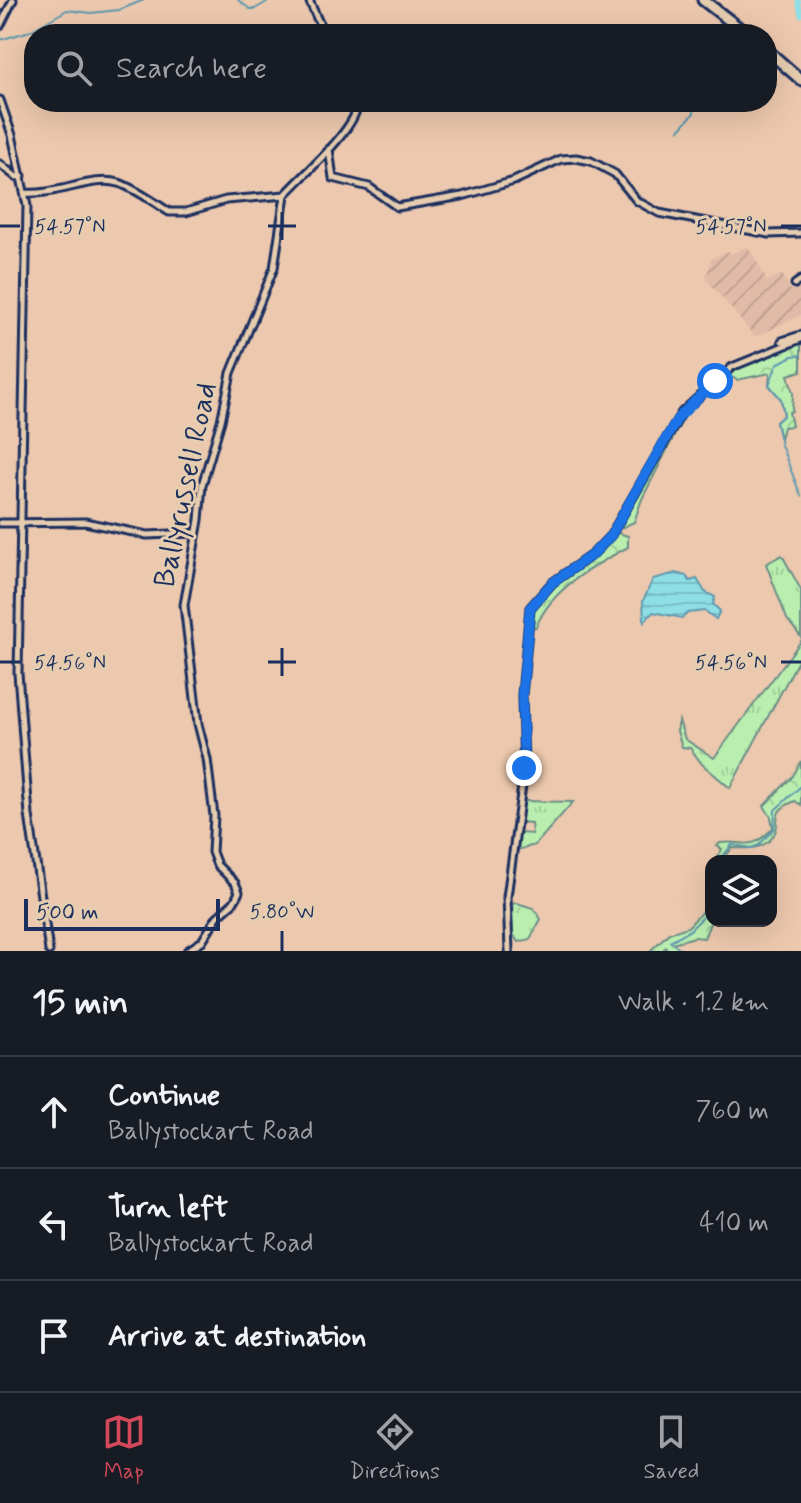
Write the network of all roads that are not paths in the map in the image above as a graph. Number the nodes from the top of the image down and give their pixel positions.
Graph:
1 (13, 0) edge
2 (309, 0) edge
3 (703, 0) edge
4 (320, 24) edge
5 (734, 24) edge
6 (0, 26) edge
7 (777, 59) edge
8 (801, 80) edge
9 (0, 100) edge
10 (354, 112) edge
11 (329, 149) junction
12 (0, 164) edge
13 (22, 176) junction
14 (25, 193) junction
15 (285, 195) junction
16 (801, 233) edge
17 (801, 337) edge
18 (782, 341) dead end
19 (0, 523) edge
20 (19, 524) junction
21 (195, 533) junction
22 (49, 951) edge
23 (187, 951) edge
24 (509, 951) edge

1 - 6 street
2 - 4 street
3 - 5 highway
7 - 8 highway
9 - 13 street
10 - 11 street
11 - 15 street
11 - 16 street
12 - 13 street
13 - 14 street
14 - 15 street
14 - 20 street
15 - 21 street, Ballyrussell Road
17 - 18 street
17 - 24 street
19 - 20 street
20 - 21 street
20 - 22 street
21 - 23 street, Ballyrussell Road

